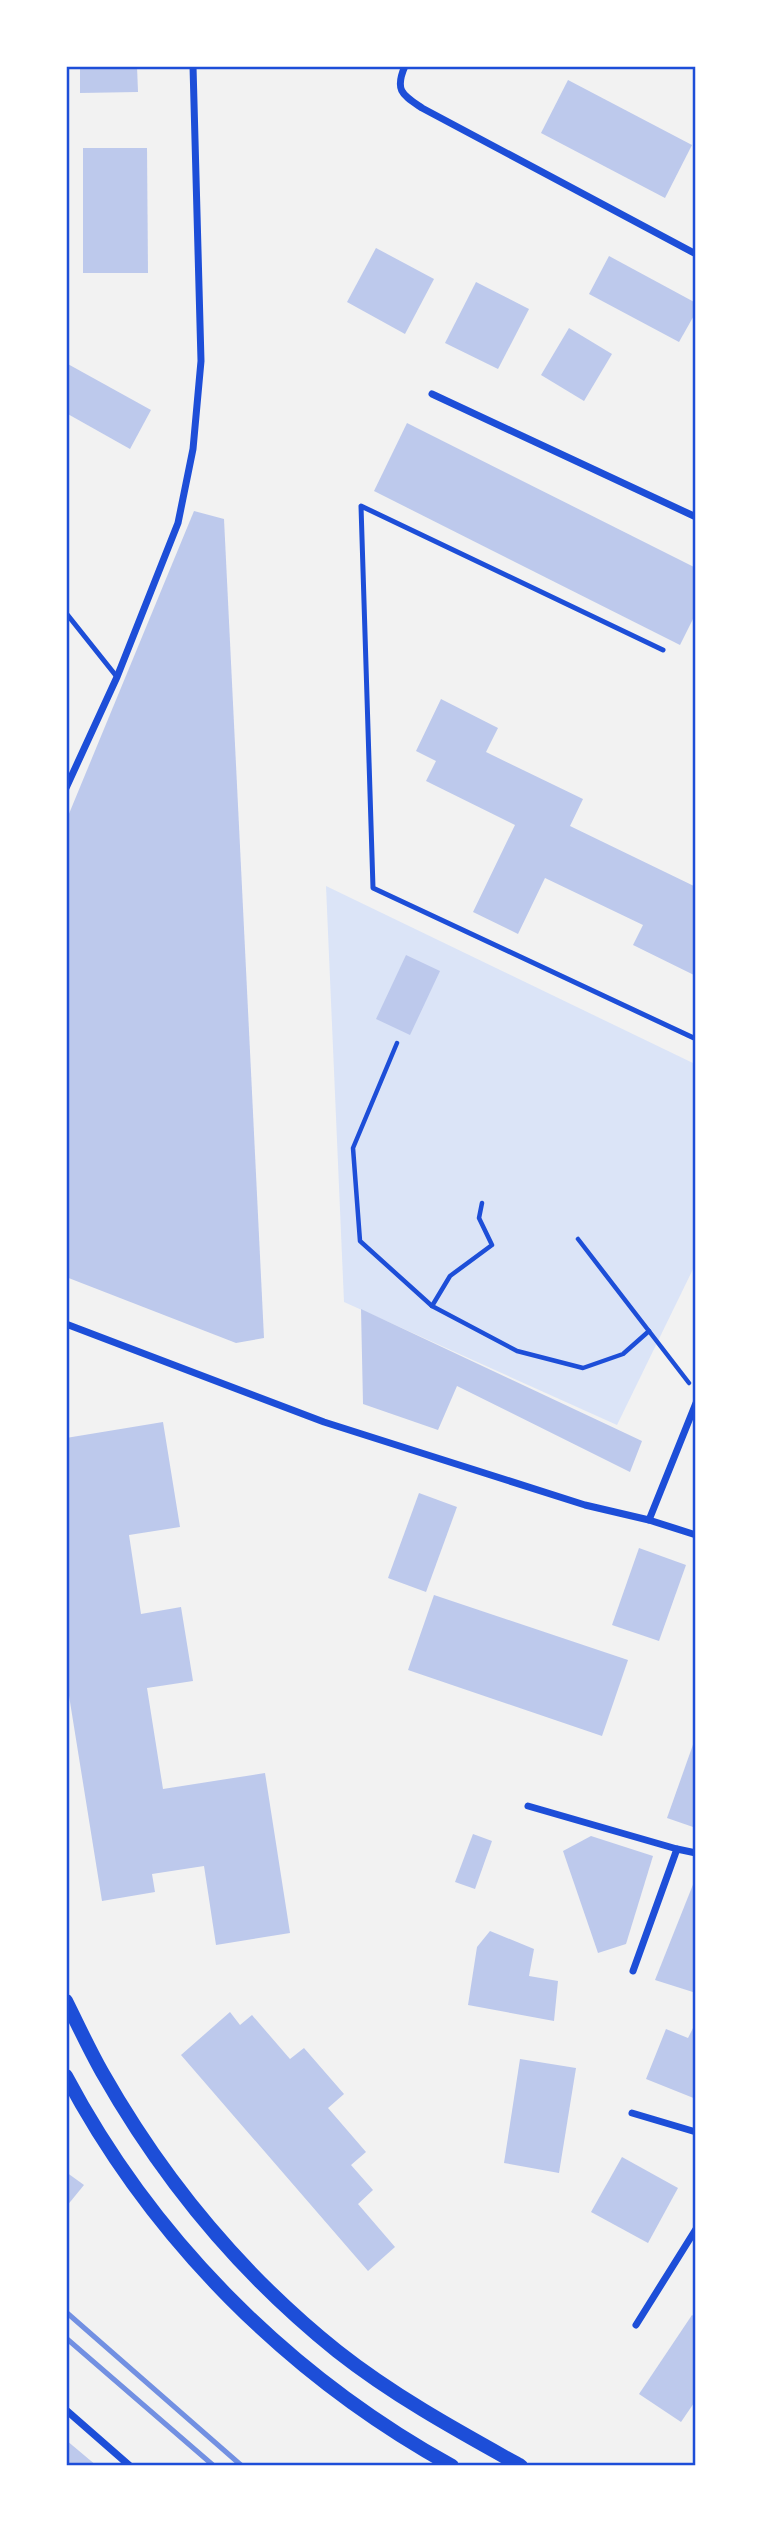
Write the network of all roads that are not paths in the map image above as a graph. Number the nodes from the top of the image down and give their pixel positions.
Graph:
1 (193, 66) edge
2 (405, 66) edge
3 (695, 254) edge
4 (432, 394) dead end
5 (695, 517) edge
6 (66, 613) edge
7 (663, 650) dead end
8 (117, 677) junction
9 (66, 788) edge
10 (695, 1039) edge
11 (66, 1324) edge
12 (695, 1403) edge
13 (649, 1520) junction
14 (695, 1535) edge
15 (528, 1806) dead end
16 (677, 1849) junction
17 (695, 1853) edge
18 (633, 1971) dead end
19 (66, 2001) edge
20 (66, 2076) edge
21 (632, 2113) dead end
22 (695, 2132) edge
23 (695, 2229) edge
24 (636, 2325) dead end
25 (66, 2410) edge
26 (130, 2466) edge
27 (452, 2466) edge
28 (521, 2466) edge

1 - 8 street
2 - 3 street
4 - 5 street
6 - 8 lane
7 - 10 lane
8 - 9 street
11 - 13 street
12 - 13 street
13 - 14 street
15 - 16 street
16 - 17 street
16 - 18 street
19 - 28 main road
20 - 27 main road
21 - 22 street
23 - 24 street
25 - 26 street

